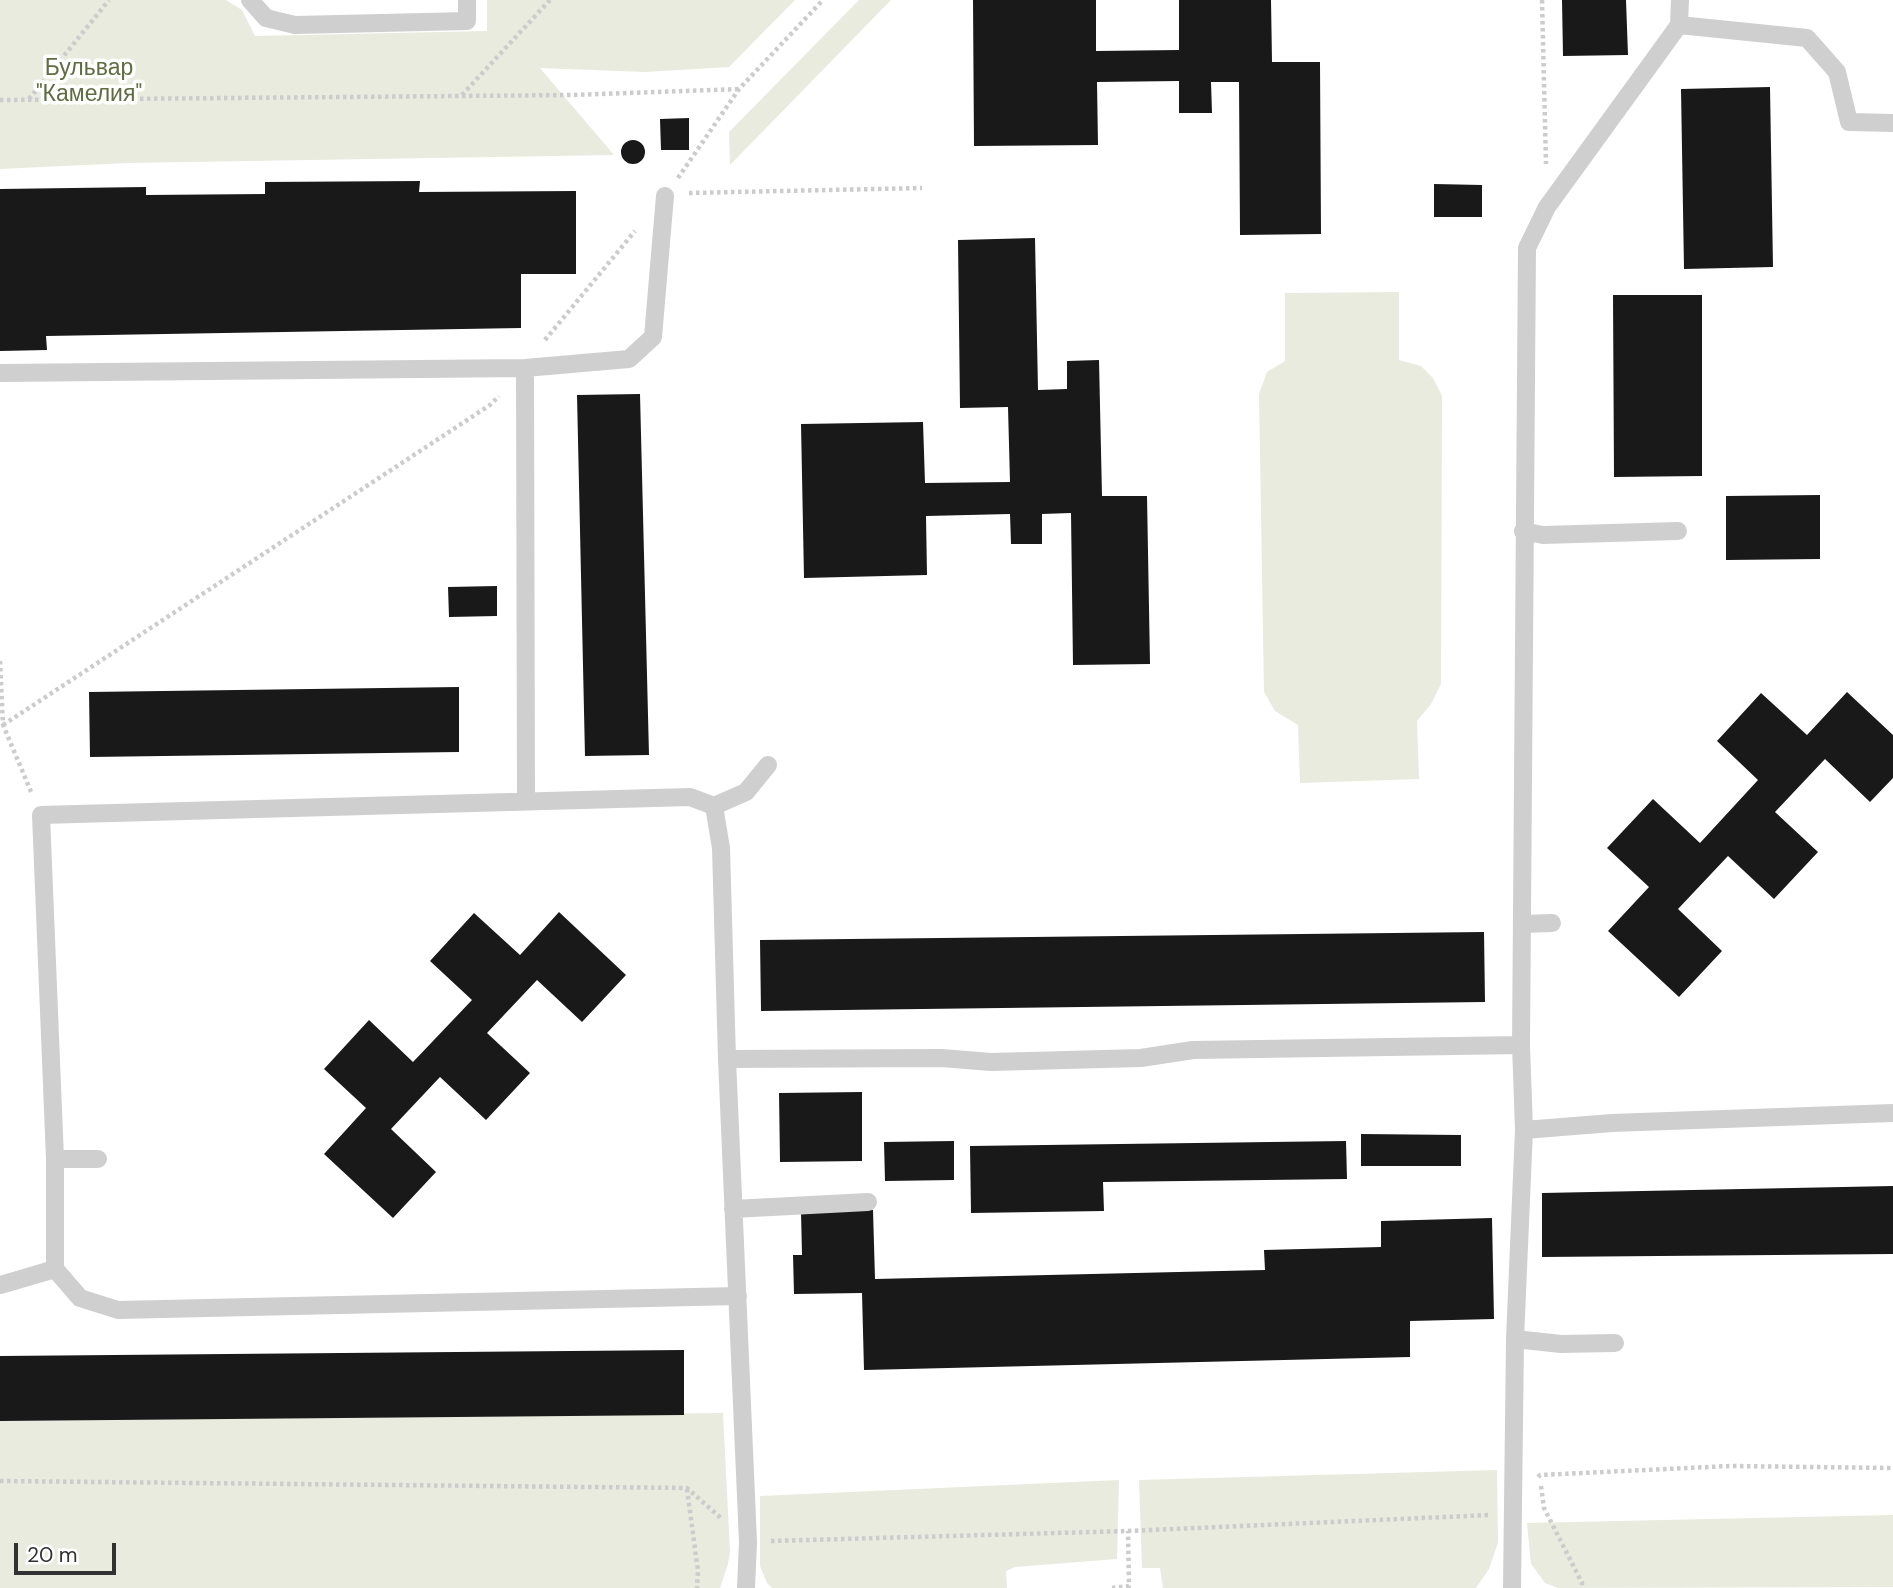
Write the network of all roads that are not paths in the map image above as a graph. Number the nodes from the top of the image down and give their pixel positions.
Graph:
1 (250, 0) edge
2 (467, 0) edge
3 (1680, 0) edge
4 (1679, 25) junction
5 (1893, 123) edge
6 (665, 196) road end
7 (525, 368) junction
8 (0, 373) edge
9 (1523, 531) junction
10 (1678, 531) dead end
11 (768, 765) dead end
12 (526, 800) junction
13 (714, 806) junction
14 (1552, 923) dead end
15 (1523, 924) junction
16 (1521, 1045) junction
17 (727, 1059) junction
18 (1893, 1113) edge
19 (1524, 1130) junction
20 (55, 1159) junction
21 (98, 1159) dead end
22 (868, 1202) dead end
23 (733, 1209) junction
24 (55, 1269) junction
25 (0, 1285) edge
26 (738, 1296) junction
27 (1515, 1339) junction
28 (1615, 1343) dead end
29 (746, 1588) edge
30 (1512, 1588) edge

1 - 2 lane
3 - 4 lane
4 - 5 lane
4 - 9 lane
6 - 7 lane
7 - 8 lane
7 - 12 lane
9 - 10 lane
9 - 15 lane
11 - 13 lane
12 - 13 lane
12 - 20 lane
13 - 17 lane
14 - 15 lane
15 - 16 lane
16 - 17 lane
16 - 19 lane
17 - 23 lane
18 - 19 lane
19 - 27 lane
20 - 21 lane
20 - 24 lane
22 - 23 lane
23 - 26 lane
24 - 25 lane
24 - 26 lane
26 - 29 lane
27 - 28 lane
27 - 30 lane

